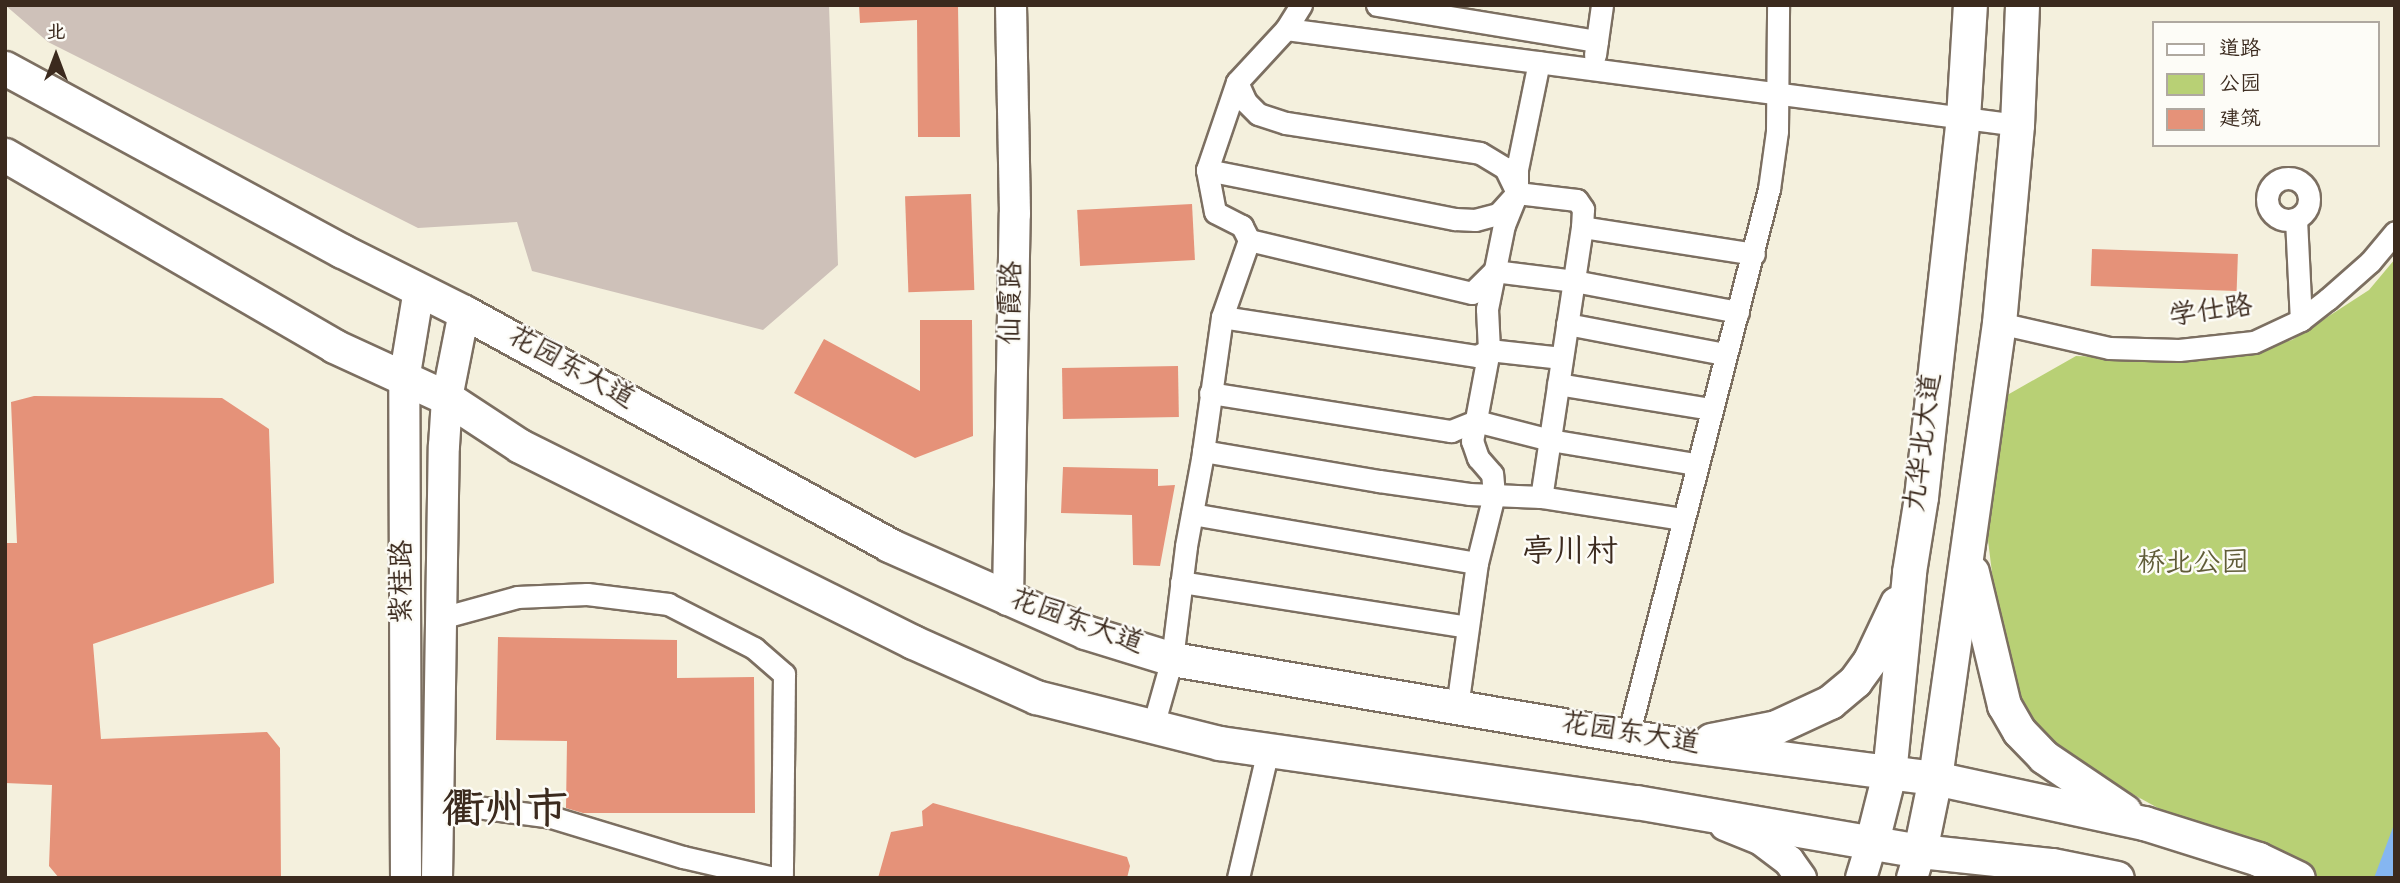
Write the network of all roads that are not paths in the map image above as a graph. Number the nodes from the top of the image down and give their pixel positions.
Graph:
1 (1011, 5) edge
2 (1301, 5) edge
3 (1377, 5) edge
4 (1602, 5) edge
5 (1778, 5) edge
6 (1970, 5) edge
7 (2022, 5) edge
8 (1286, 29) junction
9 (1597, 41) junction
10 (1539, 62) junction
11 (5, 68) edge
12 (1593, 69) junction
13 (1237, 82) junction
14 (1776, 94) junction
15 (1963, 118) junction
16 (2017, 125) junction
17 (5, 155) edge
18 (1207, 170) junction
19 (1517, 193) junction
20 (2296, 219) dead end
21 (1582, 227) junction
22 (2395, 232) edge
23 (1249, 240) junction
24 (1754, 254) junction
25 (1494, 271) junction
26 (1574, 281) junction
27 (419, 289) junction
28 (464, 312) junction
29 (1738, 312) junction
30 (1222, 317) junction
31 (2301, 320) junction
32 (1999, 323) junction
33 (1567, 324) junction
34 (1489, 350) junction
35 (1725, 354) junction
36 (1562, 358) junction
37 (404, 380) junction
38 (1558, 384) junction
39 (1210, 393) junction
40 (447, 398) junction
41 (1711, 410) junction
42 (1476, 421) junction
43 (1550, 440) junction
44 (1203, 451) junction
45 (1695, 464) junction
46 (1494, 495) junction
47 (1541, 497) junction
48 (1192, 514) junction
49 (1681, 519) junction
50 (1968, 552) junction
51 (1477, 563) junction
52 (1909, 572) junction
53 (1181, 582) junction
54 (1008, 600) junction
55 (441, 618) junction
56 (1467, 627) junction
57 (1172, 659) junction
58 (1457, 707) junction
59 (1153, 726) junction
60 (1628, 736) junction
61 (1675, 744) junction
62 (1268, 750) junction
63 (1889, 774) junction
64 (1936, 778) junction
65 (439, 802) junction
66 (1696, 813) junction
67 (2144, 824) junction
68 (1872, 841) junction
69 (1916, 864) edge
70 (2052, 865) junction
71 (406, 878) edge
72 (437, 878) edge
73 (775, 878) edge
74 (782, 878) edge
75 (1238, 878) edge
76 (1801, 878) edge
77 (1861, 878) edge
78 (2005, 878) edge
79 (2117, 878) edge
80 (2298, 878) edge

1 - 54 main road, 仙霞路
2 - 8 street
3 - 9 street
4 - 9 street
5 - 14 street
6 - 15 main road, 九华北大道
7 - 16 main road, 九华北大道
8 - 10 street
8 - 13 street
9 - 12 street
10 - 12 street
10 - 19 street
11 - 27 main road, 花园东大道
12 - 14 street
13 - 18 street
13 - 19 street
14 - 15 street
14 - 24 street
15 - 16 street
15 - 52 main road, 九华北大道
16 - 32 main road, 九华北大道
17 - 37 main road
18 - 19 street
18 - 23 street
19 - 21 street
19 - 25 street
20 - 31 street
21 - 24 street
21 - 26 street
22 - 31 street, 学仕路
23 - 25 street
23 - 30 street
24 - 29 street
25 - 26 street
25 - 34 street
26 - 29 street
26 - 33 street
27 - 28 main road, 花园东大道
27 - 37 main road, 紫桂路
28 - 40 main road, 紫桂路
28 - 54 main road, 花园东大道
29 - 35 street
30 - 34 street
30 - 39 street
31 - 32 street, 学仕路
32 - 50 main road, 九华北大道
33 - 35 street
33 - 36 street
34 - 36 street
34 - 42 street
35 - 41 street
36 - 38 street
37 - 40 main road
37 - 71 main road, 紫桂路
38 - 41 street
38 - 43 street
39 - 42 street
39 - 44 street
40 - 55 main road, 紫桂路
40 - 59 main road
41 - 45 street
42 - 43 street
42 - 46 street
43 - 45 street
43 - 47 street
44 - 46 street
44 - 48 street
45 - 49 street
46 - 47 street
46 - 51 street
47 - 49 street
48 - 51 street
48 - 53 street
49 - 60 street
50 - 64 main road, 九华北大道
50 - 67 main road
51 - 56 street
52 - 61 main road
52 - 63 main road, 九华北大道
53 - 56 street
53 - 57 street
54 - 57 main road, 花园东大道
55 - 65 main road, 紫桂路
55 - 74 street
56 - 58 street
57 - 58 main road, 花园东大道
57 - 59 street
58 - 60 main road, 花园东大道
59 - 62 main road
60 - 61 main road, 花园东大道
61 - 63 main road, 花园东大道
62 - 66 main road
62 - 75 street
63 - 64 main road, 花园东大道
63 - 68 main road, 九华北大道
64 - 67 main road, 花园东大道
64 - 69 main road, 九华北大道
65 - 72 main road, 紫桂路
65 - 73 street
66 - 68 main road
66 - 76 main road
67 - 80 main road, 花园东大道
68 - 69 main road
68 - 77 main road, 九华北大道
69 - 70 main road
70 - 78 main road
70 - 79 main road

